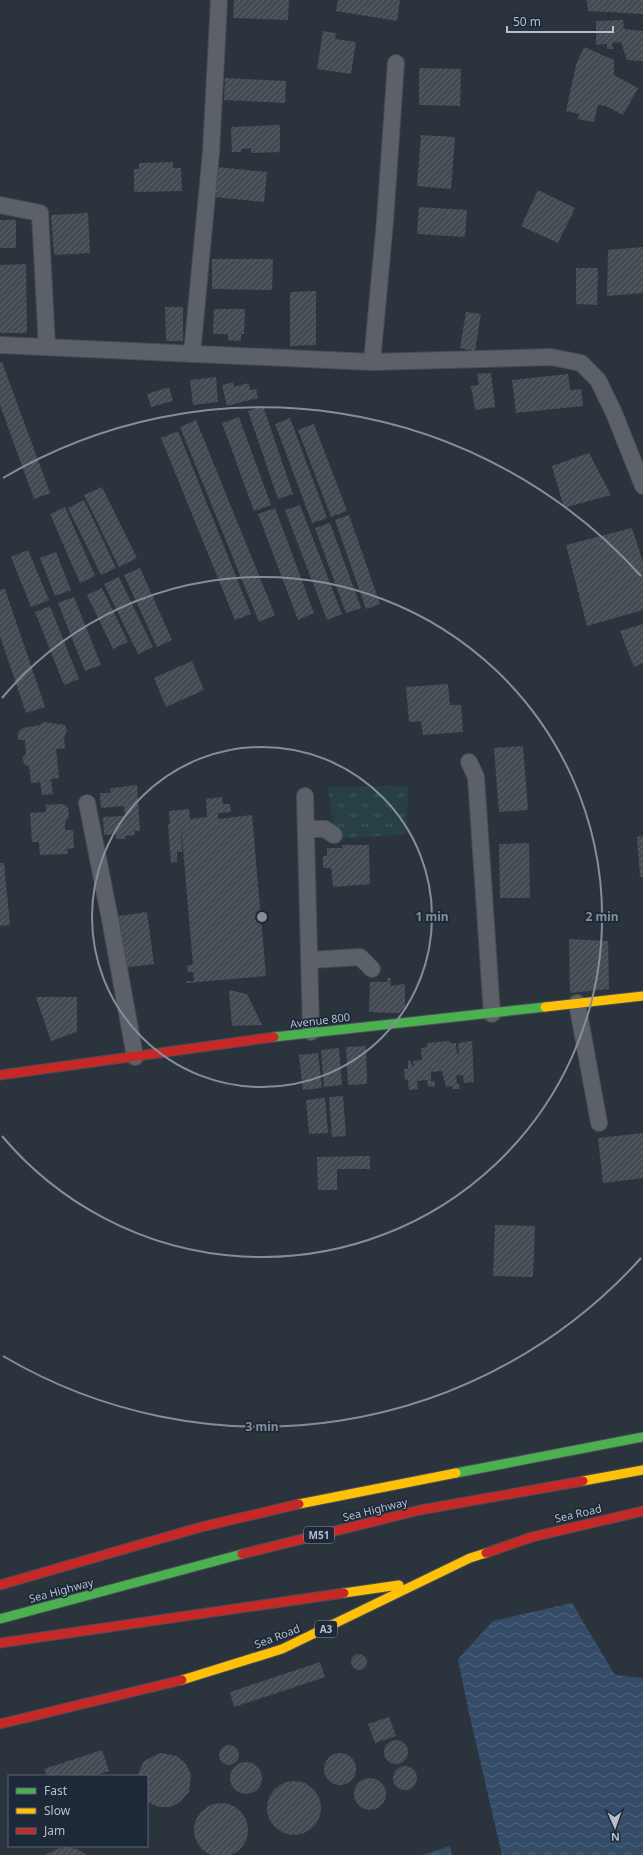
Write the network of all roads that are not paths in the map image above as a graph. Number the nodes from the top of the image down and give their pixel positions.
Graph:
1 (219, 0) edge
2 (396, 63) dead end
3 (0, 205) edge
4 (0, 345) edge
5 (47, 347) junction
6 (192, 354) junction
7 (372, 362) junction
8 (643, 486) edge
9 (469, 762) dead end
10 (305, 796) dead end
11 (87, 803) dead end
12 (306, 829) junction
13 (334, 835) dead end
14 (310, 960) junction
15 (372, 969) dead end
16 (643, 996) edge
17 (577, 1003) junction
18 (492, 1014) junction
19 (311, 1032) junction
20 (135, 1057) junction
21 (0, 1075) edge
22 (599, 1123) dead end
23 (643, 1437) edge
24 (643, 1470) edge
25 (643, 1511) edge
26 (417, 1582) junction
27 (0, 1585) edge
28 (0, 1619) edge
29 (0, 1644) edge
30 (0, 1724) edge

1 - 6 street
2 - 7 street
3 - 5 street
4 - 5 street
5 - 6 street
6 - 7 street
7 - 8 street
9 - 18 street
10 - 12 street
11 - 20 street
12 - 13 street
12 - 14 street
14 - 15 street
14 - 19 street
16 - 17 main road, Avenue 800
17 - 18 main road, Avenue 800
17 - 22 street
18 - 19 main road, Avenue 800
19 - 20 main road, Avenue 800
20 - 21 main road, Avenue 800
23 - 27 main road, Sea Highway
24 - 28 main road, Sea Highway / M51
25 - 26 main road, Sea Road / A3
26 - 29 main road
26 - 30 main road, Sea Road / A3

